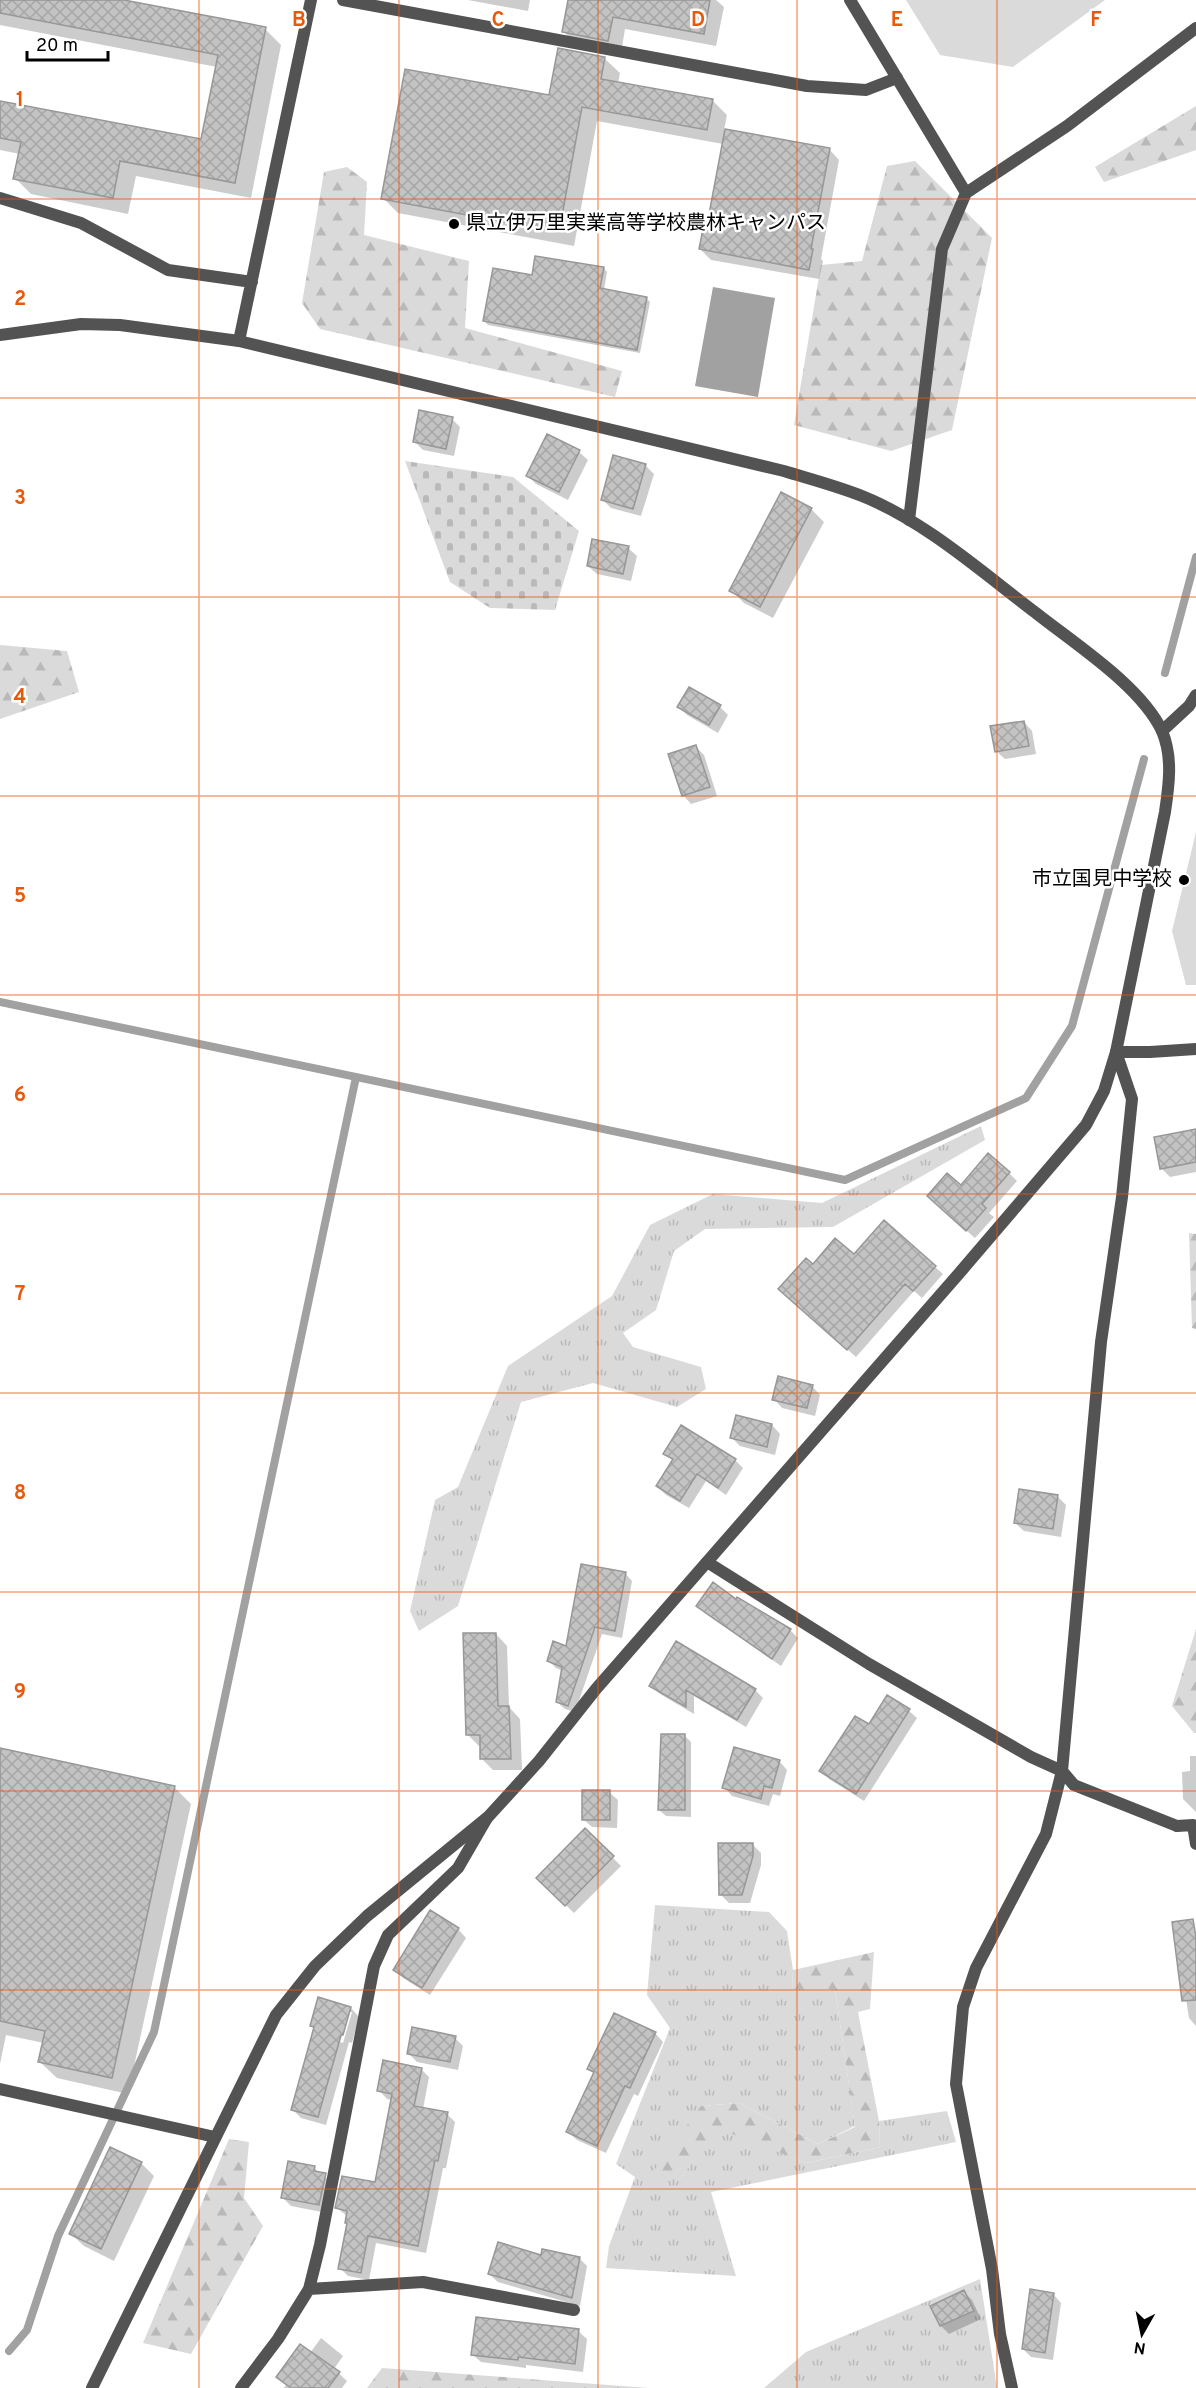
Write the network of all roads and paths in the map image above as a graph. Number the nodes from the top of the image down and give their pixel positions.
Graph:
1 (311, 0) edge
2 (343, 0) edge
3 (850, 0) edge
4 (1196, 28) edge
5 (897, 78) junction
6 (966, 193) junction
7 (0, 198) edge
8 (252, 282) junction
9 (0, 335) edge
10 (239, 341) junction
11 (909, 520) junction
12 (1196, 695) edge
13 (1162, 731) junction
14 (1196, 1049) edge
15 (1116, 1052) junction
16 (707, 1562) junction
17 (1062, 1771) junction
18 (488, 1817) junction
19 (1196, 1844) edge
20 (0, 2090) edge
21 (215, 2137) junction
22 (309, 2289) junction
23 (574, 2310) dead end
24 (92, 2388) edge
25 (241, 2388) edge
26 (1012, 2388) edge

1 - 8 street
2 - 5 street
3 - 5 street
4 - 6 street
5 - 6 street
6 - 11 street
7 - 8 street
8 - 10 street
9 - 10 street
10 - 11 street
11 - 13 street
12 - 13 street
13 - 15 street
14 - 15 street
15 - 16 street
15 - 17 street
16 - 17 street
16 - 18 street
17 - 19 street
17 - 26 street
18 - 21 street
18 - 22 street
20 - 21 street
21 - 24 street
22 - 23 street
22 - 25 street

